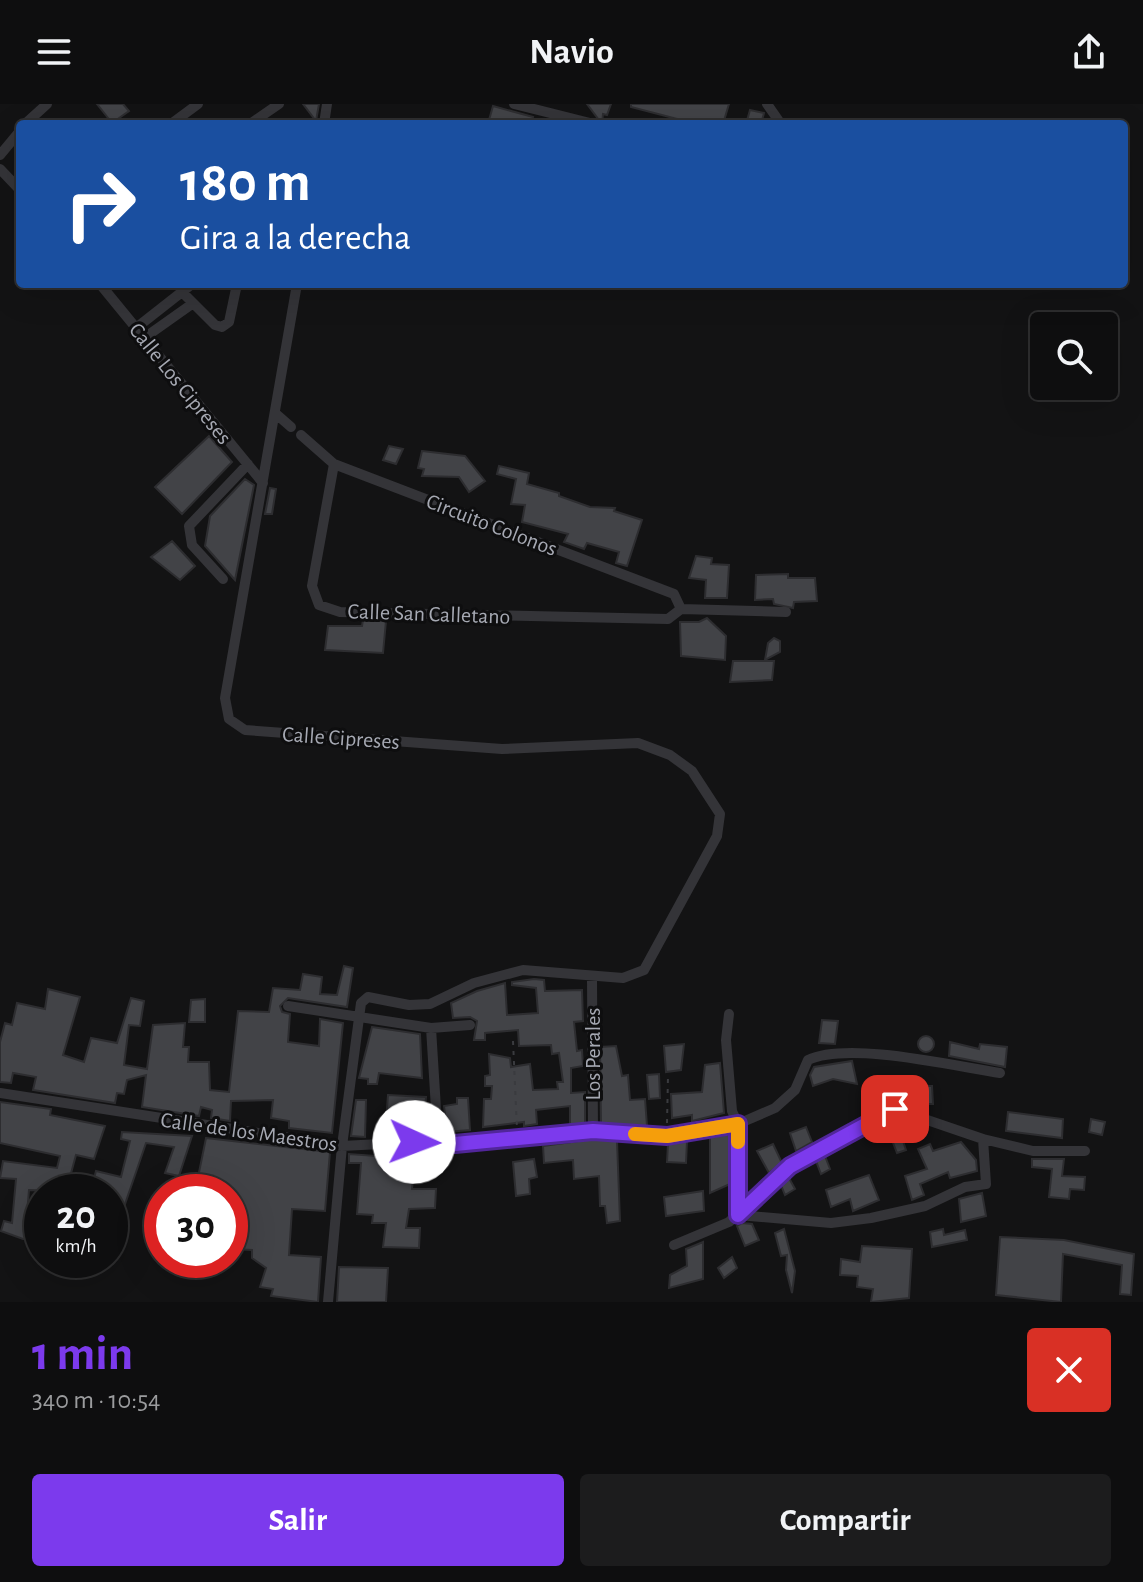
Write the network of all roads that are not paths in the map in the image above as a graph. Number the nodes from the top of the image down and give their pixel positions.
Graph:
1 (47, 104) edge
2 (198, 104) edge
3 (279, 104) edge
4 (514, 104) edge
5 (29, 120) edge
6 (176, 120) edge
7 (256, 120) edge
8 (578, 120) edge
9 (16, 136) edge
10 (0, 155) edge
11 (0, 169) edge
12 (16, 186) edge
13 (103, 288) edge
14 (187, 288) edge
15 (236, 288) edge
16 (296, 288) edge
17 (182, 292) junction
18 (192, 304) junction
19 (136, 328) junction
20 (144, 338) junction
21 (275, 413) junction
22 (291, 427) dead end
23 (301, 435) dead end
24 (248, 464) junction
25 (334, 464) junction
26 (263, 483) junction
27 (223, 579) dead end
28 (681, 609) junction
29 (786, 612) dead end
30 (592, 978) junction
31 (288, 1006) dead end
32 (729, 1014) dead end
33 (356, 1019) junction
34 (470, 1025) dead end
35 (431, 1028) junction
36 (1000, 1073) dead end
37 (0, 1093) edge
38 (738, 1124) junction
39 (593, 1131) junction
40 (983, 1139) junction
41 (438, 1141) junction
42 (342, 1146) junction
43 (1085, 1151) dead end
44 (738, 1215) junction
45 (674, 1245) dead end
46 (328, 1302) edge

1 - 5 street
2 - 6 street
3 - 7 street
4 - 8 street
9 - 10 street
11 - 12 street
13 - 19 street, Calle Los Cipreses
14 - 17 street
15 - 18 street
16 - 21 street, Calle Cipreses
17 - 18 street
17 - 19 street
18 - 20 street
19 - 20 street, Calle Los Cipreses
20 - 24 street, Calle Los Cipreses
21 - 22 street
21 - 26 street, Calle Cipreses
23 - 25 street, Circuito Colonos
24 - 26 street, Calle Los Cipreses
24 - 27 street
25 - 28 street, Circuito Colonos
25 - 28 street, Calle San Calletano
26 - 30 street, Calle Cipreses
28 - 29 street
30 - 33 street, Calle Cipreses
30 - 39 street, Los Perales
31 - 33 street
32 - 38 street
33 - 35 street
33 - 42 street
34 - 35 street
35 - 41 street
36 - 38 street, Calle de los Maestros
37 - 42 street, Calle de los Maestros
38 - 39 street, Calle de los Maestros
38 - 44 street
39 - 41 street, Calle de los Maestros
40 - 43 street
40 - 44 street
40 - 44 street
41 - 42 street, Calle de los Maestros
42 - 46 street
44 - 45 street

